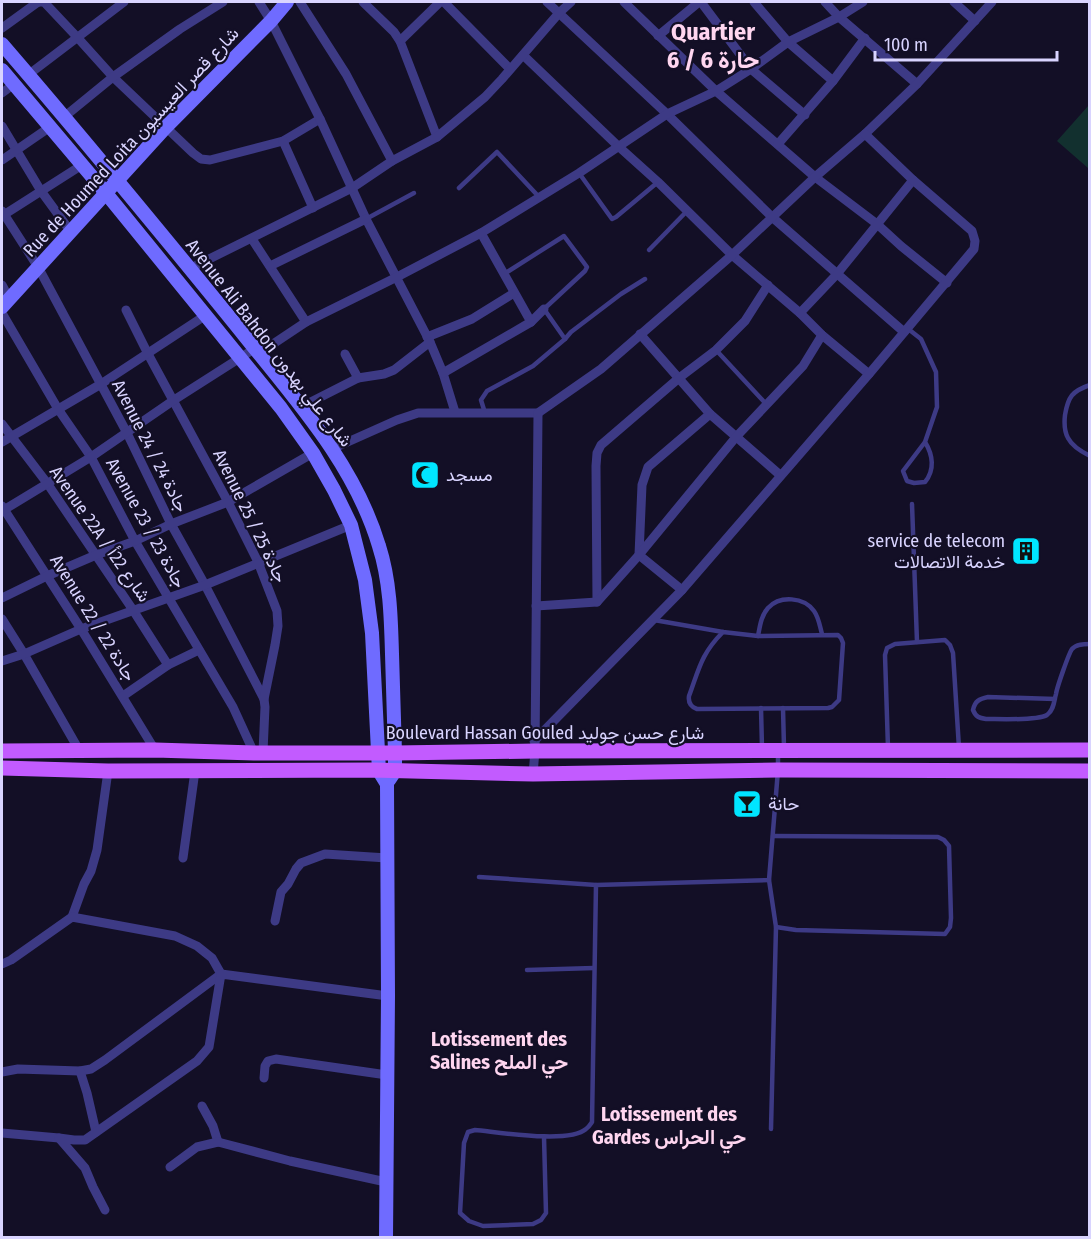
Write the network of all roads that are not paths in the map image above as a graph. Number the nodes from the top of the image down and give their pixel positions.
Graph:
1 (37, 2) edge
2 (124, 2) edge
3 (223, 2) edge
4 (259, 2) edge
5 (287, 2) edge
6 (300, 2) edge
7 (365, 2) edge
8 (442, 2) edge
9 (547, 2) edge
10 (571, 2) edge
11 (624, 2) edge
12 (700, 2) edge
13 (754, 2) edge
14 (825, 2) edge
15 (863, 2) edge
16 (954, 2) edge
17 (992, 2) edge
18 (559, 12) junction
19 (839, 17) junction
20 (271, 21) junction
21 (975, 21) junction
22 (2, 28) edge
23 (658, 36) junction
24 (78, 37) junction
25 (866, 38) junction
26 (400, 41) junction
27 (788, 42) junction
28 (2, 44) edge
29 (523, 55) junction
30 (510, 69) junction
31 (751, 69) junction
32 (2, 70) edge
33 (28, 75) junction
34 (112, 77) junction
35 (833, 81) junction
36 (14, 84) junction
37 (917, 84) junction
38 (716, 91) junction
39 (2, 93) edge
40 (668, 114) junction
41 (805, 115) junction
42 (64, 117) junction
43 (320, 119) junction
44 (2, 126) edge
45 (50, 127) junction
46 (165, 128) junction
47 (865, 134) junction
48 (436, 137) junction
49 (283, 141) junction
50 (778, 144) junction
51 (618, 146) junction
52 (16, 150) junction
53 (2, 160) edge
54 (392, 161) junction
55 (82, 165) junction
56 (579, 173) junction
57 (815, 177) junction
58 (913, 180) junction
59 (117, 181) junction
60 (658, 182) junction
61 (352, 188) junction
62 (459, 188) dead end
63 (41, 191) junction
64 (105, 192) junction
65 (414, 193) dead end
66 (540, 198) junction
67 (313, 208) junction
68 (687, 211) junction
69 (2, 213) edge
70 (772, 217) junction
71 (366, 219) junction
72 (877, 225) junction
73 (71, 232) junction
74 (481, 233) junction
75 (252, 239) junction
76 (649, 250) dead end
77 (732, 255) junction
78 (270, 266) junction
79 (38, 267) junction
80 (189, 268) junction
81 (504, 274) junction
82 (837, 274) junction
83 (397, 277) junction
84 (645, 279) dead end
85 (946, 283) junction
86 (2, 285) edge
87 (768, 285) junction
88 (514, 293) junction
89 (5, 302) edge
90 (544, 309) junction
91 (126, 310) dead end
92 (800, 313) junction
93 (2, 314) edge
94 (206, 315) junction
95 (306, 321) junction
96 (531, 322) junction
97 (905, 330) junction
98 (640, 334) junction
99 (822, 335) junction
100 (565, 339) junction
101 (429, 340) junction
102 (716, 350) junction
103 (256, 351) junction
104 (148, 354) junction
105 (345, 354) dead end
106 (240, 358) junction
107 (443, 373) junction
108 (869, 374) junction
109 (358, 378) junction
110 (679, 378) junction
111 (101, 384) junction
112 (1089, 385) edge
113 (174, 400) junction
114 (767, 405) junction
115 (302, 407) junction
116 (58, 409) junction
117 (455, 412) junction
118 (485, 413) junction
119 (538, 413) junction
120 (710, 414) junction
121 (2, 423) edge
122 (128, 433) junction
123 (11, 436) junction
124 (736, 437) junction
125 (2, 442) edge
126 (925, 442) junction
127 (332, 449) junction
128 (313, 453) junction
129 (1089, 456) edge
130 (91, 457) junction
131 (780, 476) junction
132 (47, 483) junction
133 (228, 502) junction
134 (912, 504) dead end
135 (2, 508) edge
136 (171, 524) junction
137 (351, 525) junction
138 (135, 541) junction
139 (96, 555) junction
140 (639, 555) junction
141 (258, 562) junction
142 (47, 576) junction
143 (205, 585) junction
144 (682, 590) junction
145 (2, 598) edge
146 (168, 598) junction
147 (597, 602) junction
148 (536, 606) junction
149 (133, 610) junction
150 (2, 619) edge
151 (654, 620) junction
152 (81, 628) junction
153 (723, 632) junction
154 (822, 634) junction
155 (758, 636) junction
156 (917, 642) junction
157 (1089, 644) edge
158 (199, 650) junction
159 (24, 654) junction
160 (2, 661) edge
161 (168, 665) junction
162 (123, 696) junction
163 (264, 699) junction
164 (1055, 699) junction
165 (760, 708) junction
166 (783, 708) junction
167 (534, 746) junction
168 (78, 750) junction
169 (156, 750) junction
170 (959, 750) junction
171 (1089, 750) edge
172 (2, 751) edge
173 (762, 751) junction
174 (781, 751) junction
175 (889, 751) junction
176 (258, 753) junction
177 (379, 753) junction
178 (395, 753) junction
179 (2, 768) edge
180 (778, 770) junction
181 (108, 771) junction
182 (195, 771) junction
183 (1089, 771) edge
184 (533, 774) junction
185 (387, 775) junction
186 (773, 836) junction
187 (183, 858) dead end
188 (387, 858) junction
189 (479, 877) dead end
190 (770, 880) junction
191 (596, 885) junction
192 (72, 917) junction
193 (275, 921) dead end
194 (776, 927) junction
195 (2, 964) edge
196 (594, 968) junction
197 (527, 970) dead end
198 (221, 974) junction
199 (388, 996) junction
200 (80, 1071) junction
201 (2, 1072) edge
202 (387, 1075) junction
203 (264, 1078) dead end
204 (201, 1106) dead end
205 (771, 1129) dead end
206 (96, 1132) junction
207 (2, 1133) edge
208 (544, 1137) junction
209 (59, 1138) junction
210 (218, 1142) junction
211 (170, 1167) dead end
212 (386, 1182) junction
213 (105, 1210) dead end
214 (386, 1238) edge

1 - 22 street
1 - 24 street
2 - 24 street
3 - 34 street
4 - 20 street
5 - 20 main road, Rue de Houmed Loita شارع قصر العيسيون
6 - 54 street
7 - 26 street
8 - 26 street
8 - 30 street
9 - 18 street
10 - 18 street
11 - 23 street
12 - 23 street
12 - 31 street
13 - 27 street
14 - 19 street
15 - 19 street
16 - 21 street
17 - 21 street
18 - 29 street
18 - 40 street
19 - 25 street
19 - 27 street
20 - 43 street
20 - 46 main road, Rue de Houmed Loita شارع قصر العيسيون
21 - 37 street
23 - 38 street
24 - 33 street
24 - 34 street
25 - 35 street
25 - 37 street
26 - 48 street
27 - 31 street
27 - 35 street
28 - 33 main road, Avenue Ali Bahdon شارع علي بهدون
29 - 30 street
29 - 51 street
30 - 48 street
31 - 38 street
31 - 41 street
32 - 36 main road, Avenue Ali Bahdon شارع علي بهدون
33 - 42 main road, Avenue Ali Bahdon شارع علي بهدون
34 - 42 street
34 - 46 street
35 - 41 street
36 - 39 street
36 - 45 main road, Avenue Ali Bahdon شارع علي بهدون
37 - 47 street
38 - 40 street
38 - 50 street
40 - 51 street
40 - 70 street
41 - 50 street
42 - 59 main road, Avenue Ali Bahdon شارع علي بهدون
43 - 49 street
43 - 61 street
44 - 52 street
45 - 52 street
45 - 55 main road, Avenue Ali Bahdon شارع علي بهدون
46 - 49 street
46 - 59 main road, Rue de Houmed Loita شارع قصر العيسيون
47 - 57 street
47 - 58 street
48 - 54 street
49 - 67 street
50 - 57 street
51 - 56 street
51 - 60 street
52 - 53 street
52 - 63 street
54 - 61 street
55 - 63 street
55 - 64 main road, Avenue Ali Bahdon شارع علي بهدون
56 - 60 lane
56 - 66 street
57 - 70 street
57 - 72 street
58 - 72 street
58 - 85 street
59 - 64 main road, Rue de Houmed Loita شارع قصر العيسيون
59 - 80 main road, Avenue Ali Bahdon شارع علي بهدون
60 - 68 street
61 - 67 street
61 - 71 street
62 - 66 lane
63 - 69 street
63 - 73 street
64 - 73 main road, Rue de Houmed Loita شارع قصر العيسيون
64 - 94 main road, Avenue Ali Bahdon شارع علي بهدون
65 - 71 lane
66 - 74 street
67 - 75 street
68 - 76 lane
68 - 77 street
69 - 79 street, Avenue 24 / جادة 24
70 - 77 street
70 - 82 street
71 - 78 street
71 - 83 street
72 - 82 street
72 - 85 street
73 - 79 main road, Rue de Houmed Loita شارع قصر العيسيون
74 - 81 street
74 - 83 street
75 - 78 street
75 - 80 street
77 - 87 street
77 - 98 street
78 - 95 street
79 - 89 main road, Rue de Houmed Loita شارع قصر العيسيون
79 - 111 street, Avenue 24 / جادة 24
80 - 103 main road, Avenue Ali Bahdon شارع علي بهدون
81 - 88 street
81 - 90 lane
82 - 92 street
82 - 97 street
83 - 95 street
83 - 101 street
84 - 100 lane
85 - 97 street
86 - 89 street
87 - 92 street
87 - 102 street
88 - 96 street
88 - 101 street
90 - 96 street
90 - 100 lane
91 - 104 street, Avenue 25 / جادة 25
92 - 99 street
93 - 116 street, Avenue 23 / جادة 23
94 - 104 street
94 - 106 main road, Avenue Ali Bahdon شارع علي بهدون
95 - 103 street
96 - 107 street
97 - 108 street
97 - 126 lane
98 - 110 street
98 - 119 street
99 - 108 street
99 - 114 street
100 - 118 lane
101 - 107 street
101 - 109 street
102 - 110 street
102 - 114 lane
103 - 106 street
103 - 115 main road, Avenue Ali Bahdon شارع علي بهدون
104 - 111 street
104 - 113 street, Avenue 25 / جادة 25
105 - 109 street
106 - 113 street
106 - 128 main road, Avenue Ali Bahdon شارع علي بهدون
107 - 117 street
108 - 131 street
109 - 115 street
110 - 120 street
110 - 147 street
111 - 116 street
111 - 122 street, Avenue 24 / جادة 24
112 - 129 lane
113 - 122 street
113 - 133 street, Avenue 25 / جادة 25
114 - 124 street
115 - 127 main road, Avenue Ali Bahdon شارع علي بهدون
116 - 123 street
116 - 130 street, Avenue 23 / جادة 23
117 - 118 street
117 - 127 street
118 - 119 street
119 - 148 street
120 - 124 street
120 - 140 street
121 - 123 street, Avenue 22A / شارع 22أ
122 - 130 street
122 - 136 street, Avenue 24 / جادة 24
123 - 125 street
123 - 132 street, Avenue 22A / شارع 22أ
124 - 131 street
124 - 140 street
126 - 126 lane
127 - 178 main road, Avenue Ali Bahdon شارع علي بهدون
128 - 133 street
128 - 137 main road, Avenue Ali Bahdon شارع علي بهدون
130 - 132 street
130 - 138 street, Avenue 23 / جادة 23
131 - 144 street
132 - 135 street
132 - 139 street, Avenue 22A / شارع 22أ
133 - 136 street
133 - 141 street, Avenue 25 / جادة 25
134 - 156 lane
135 - 142 street, Avenue 22 / جادة 22
136 - 138 street
136 - 143 street, Avenue 24 / جادة 24
137 - 141 street
137 - 177 main road, Avenue Ali Bahdon شارع علي بهدون
138 - 139 street
138 - 146 street, Avenue 23 / جادة 23
139 - 142 street
139 - 149 street, Avenue 22A / شارع 22أ
140 - 144 street
140 - 147 street
141 - 143 street
141 - 163 street, Avenue 25 / جادة 25
142 - 145 street
142 - 152 street, Avenue 22 / جادة 22
143 - 146 street
143 - 163 street, Avenue 24 / جادة 24
144 - 151 street
146 - 149 street
146 - 158 street, Avenue 23 / جادة 23
147 - 148 street
148 - 167 street
149 - 152 street
149 - 161 street, Avenue 22A / شارع 22أ
150 - 159 street
151 - 153 lane
151 - 167 street
152 - 159 street
152 - 162 street, Avenue 22 / جادة 22
153 - 155 lane
153 - 165 lane
154 - 155 lane
154 - 155 lane
154 - 166 lane
156 - 170 lane
156 - 175 lane
157 - 164 lane
158 - 161 street
158 - 176 street, Avenue 23 / جادة 23
159 - 160 street
159 - 168 street
161 - 162 street
162 - 169 street, Avenue 22 / جادة 22
163 - 176 street, Avenue 25 / جادة 25
164 - 164 lane
165 - 166 lane
165 - 173 lane
166 - 174 lane
167 - 173 main road, Boulevard Hassan Gouled شارع حسن جوليد
167 - 178 main road, Boulevard Hassan Gouled شارع حسن جوليد
167 - 184 street
168 - 169 main road, Boulevard Hassan Gouled شارع حسن جوليد
168 - 172 main road, Boulevard Hassan Gouled شارع حسن جوليد
169 - 176 main road, Boulevard Hassan Gouled شارع حسن جوليد
170 - 171 main road, Boulevard Hassan Gouled شارع حسن جوليد
170 - 175 main road, Boulevard Hassan Gouled شارع حسن جوليد
173 - 174 main road, Boulevard Hassan Gouled شارع حسن جوليد
174 - 175 main road, Boulevard Hassan Gouled شارع حسن جوليد
174 - 180 lane
176 - 177 main road, Boulevard Hassan Gouled شارع حسن جوليد
177 - 178 main road, Boulevard Hassan Gouled شارع حسن جوليد
177 - 185 main road, Avenue Ali Bahdon شارع علي بهدون
178 - 185 main road, Avenue Ali Bahdon شارع علي بهدون
179 - 181 main road
180 - 183 main road
180 - 184 main road
180 - 186 lane
181 - 182 main road
181 - 192 street
182 - 185 main road
182 - 187 street
184 - 185 main road
185 - 188 main road
186 - 190 lane
186 - 194 lane
188 - 193 street
188 - 199 main road
189 - 191 lane
190 - 191 lane
190 - 194 lane
191 - 196 lane
192 - 195 street
192 - 198 street
194 - 205 lane
196 - 197 lane
196 - 208 lane
198 - 199 street
198 - 200 street
198 - 206 street
199 - 202 main road
200 - 201 street
200 - 206 street
202 - 203 street
202 - 212 main road
204 - 210 street
206 - 209 street
207 - 209 street
208 - 208 lane
209 - 213 street
210 - 211 street
210 - 212 street
212 - 214 main road

